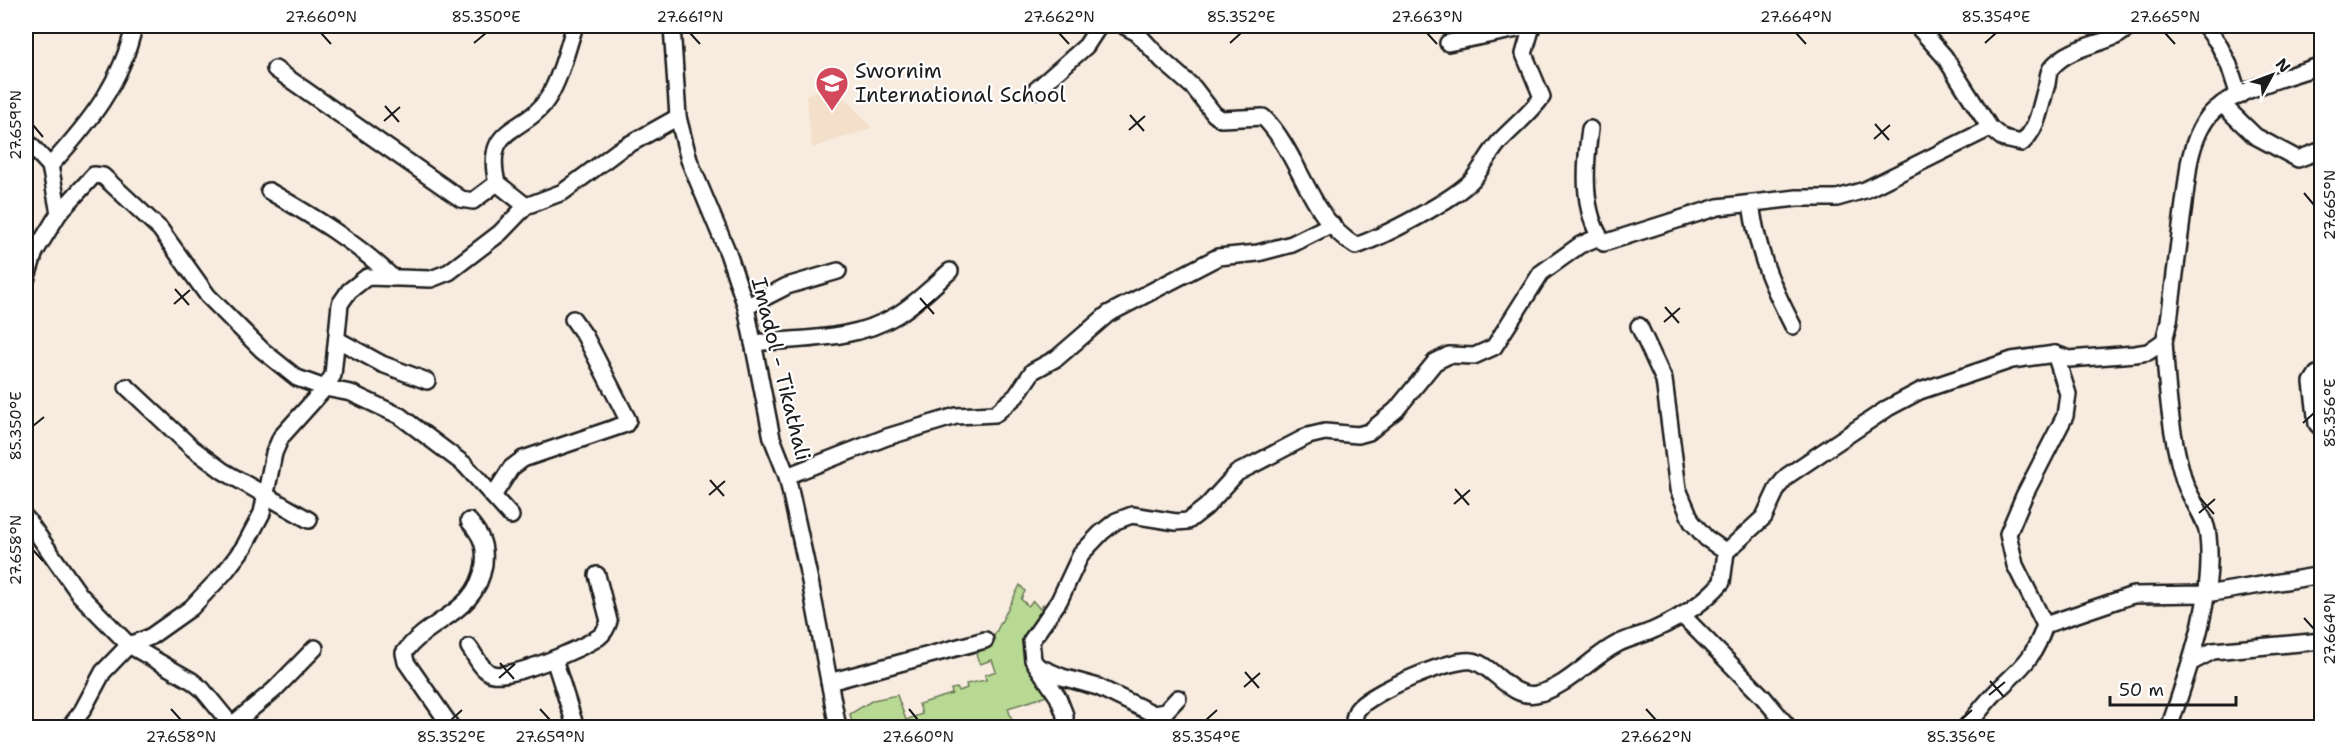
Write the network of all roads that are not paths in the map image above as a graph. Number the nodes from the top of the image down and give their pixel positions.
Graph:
1 (134, 26) edge
2 (672, 26) edge
3 (1099, 26) edge
4 (1124, 26) edge
5 (1532, 26) edge
6 (1917, 26) edge
7 (2129, 26) edge
8 (2205, 26) edge
9 (573, 32) dead end
10 (1448, 44) dead end
11 (2322, 65) edge
12 (275, 69) dead end
13 (1036, 90) dead end
14 (2239, 96) junction
15 (2222, 104) junction
16 (678, 117) junction
17 (1990, 128) junction
18 (1590, 129) dead end
19 (26, 140) edge
20 (2322, 150) edge
21 (51, 166) junction
22 (497, 183) junction
23 (269, 191) dead end
24 (1751, 204) junction
25 (526, 206) junction
26 (59, 213) junction
27 (1332, 224) junction
28 (1599, 237) junction
29 (950, 270) dead end
30 (838, 271) dead end
31 (393, 278) junction
32 (26, 280) edge
33 (746, 307) junction
34 (573, 319) dead end
35 (1639, 326) dead end
36 (1793, 326) dead end
37 (338, 340) junction
38 (2164, 341) junction
39 (753, 343) junction
40 (2055, 354) junction
41 (2322, 374) edge
42 (427, 381) dead end
43 (127, 387) dead end
44 (325, 388) junction
45 (2322, 429) edge
46 (787, 476) junction
47 (266, 494) junction
48 (493, 496) junction
49 (511, 516) dead end
50 (26, 518) edge
51 (309, 520) dead end
52 (470, 521) dead end
53 (1726, 552) junction
54 (597, 575) dead end
55 (2322, 575) edge
56 (2206, 594) junction
57 (1682, 615) junction
58 (2045, 625) junction
59 (986, 640) dead end
60 (2322, 641) edge
61 (129, 645) junction
62 (470, 647) dead end
63 (315, 648) dead end
64 (554, 659) junction
65 (2192, 662) junction
66 (1036, 666) junction
67 (829, 682) junction
68 (1178, 698) dead end
69 (233, 726) edge
70 (69, 728) edge
71 (452, 728) edge
72 (576, 728) edge
73 (838, 728) edge
74 (1065, 728) edge
75 (1353, 728) edge
76 (1789, 728) edge
77 (1965, 728) edge
78 (2169, 728) edge

1 - 21 street
2 - 16 street, Imadol - Tikathali
3 - 13 street
4 - 27 street
5 - 10 street
5 - 27 street
6 - 17 street
7 - 17 street
8 - 14 street
9 - 22 street
11 - 14 street
12 - 22 street
14 - 15 street
15 - 20 street
15 - 38 street
16 - 25 street
16 - 33 street, Imadol - Tikathali
17 - 24 street
18 - 28 street
19 - 21 street
21 - 26 street
22 - 25 street
23 - 31 street
24 - 28 street
24 - 36 street
25 - 31 street
26 - 32 street
26 - 44 street
27 - 46 street
28 - 66 street
29 - 39 street
30 - 33 street
31 - 37 street
33 - 39 street, Imadol - Tikathali
34 - 48 street
35 - 53 street
37 - 42 street
37 - 44 street
38 - 40 street
38 - 56 street
39 - 46 street, Imadol - Tikathali
40 - 53 street
40 - 58 street
41 - 45 street
43 - 47 street
44 - 47 street
44 - 48 street
46 - 67 street, Imadol - Tikathali
47 - 51 street
47 - 61 street
48 - 49 street
50 - 61 street
52 - 71 street
53 - 57 street
54 - 64 street
55 - 56 street
56 - 58 street
56 - 65 street
57 - 75 street
57 - 76 street
58 - 77 street
59 - 67 street
60 - 65 street
61 - 69 street
61 - 70 street
62 - 64 street
63 - 69 street
64 - 72 street
65 - 78 street
66 - 68 street
66 - 74 street
67 - 73 street, Imadol - Tikathali

